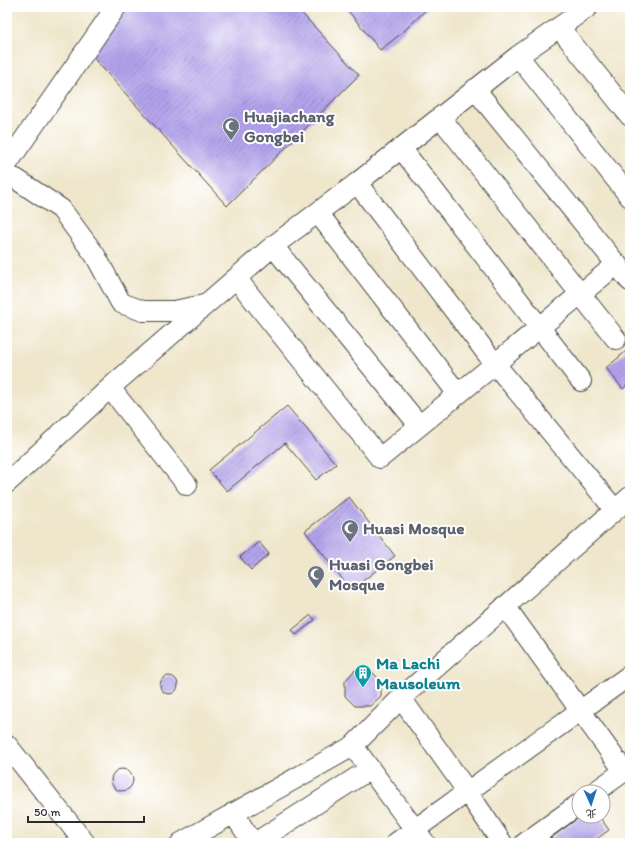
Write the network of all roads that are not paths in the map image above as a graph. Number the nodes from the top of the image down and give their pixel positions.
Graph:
1 (116, 7) edge
2 (588, 7) edge
3 (559, 27) junction
4 (518, 56) junction
5 (475, 89) junction
6 (630, 116) edge
7 (440, 117) junction
8 (401, 148) junction
9 (7, 164) edge
10 (7, 176) edge
11 (357, 183) junction
12 (630, 197) edge
13 (318, 213) junction
14 (273, 246) junction
15 (616, 264) junction
16 (236, 278) junction
17 (630, 281) edge
18 (580, 294) junction
19 (206, 305) junction
20 (540, 327) junction
21 (616, 339) dead end
22 (495, 364) junction
23 (581, 381) dead end
24 (110, 388) junction
25 (458, 394) junction
26 (419, 425) junction
27 (7, 483) edge
28 (187, 485) dead end
29 (623, 504) edge
30 (505, 606) junction
31 (630, 675) edge
32 (401, 698) junction
33 (581, 711) junction
34 (7, 745) edge
35 (353, 746) junction
36 (370, 768) junction
37 (627, 769) edge
38 (606, 784) edge
39 (468, 791) junction
40 (571, 810) edge
41 (234, 813) junction
42 (420, 836) edge
43 (85, 843) edge
44 (181, 843) edge
45 (254, 843) edge
46 (396, 843) edge
47 (502, 843) edge
48 (525, 843) edge

1 - 9 street
2 - 3 street
3 - 4 street
3 - 6 street
4 - 5 street
4 - 12 street
5 - 7 street
5 - 15 street
7 - 8 street
7 - 18 street
8 - 11 street
8 - 20 street
10 - 19 street
11 - 13 street
11 - 22 street
13 - 14 street
13 - 25 street
14 - 16 street
14 - 26 street
15 - 17 street
15 - 18 street
16 - 19 street
16 - 26 street
18 - 20 street
18 - 21 street
19 - 24 street
20 - 22 street
20 - 23 street
22 - 25 street
22 - 29 street
24 - 27 street
24 - 28 street
25 - 26 street
29 - 30 street
30 - 32 street
30 - 33 street
31 - 33 street
32 - 35 street
32 - 39 street
33 - 37 street
33 - 39 street
34 - 43 street
35 - 36 street
35 - 41 street
36 - 42 street
36 - 45 street
37 - 38 street
39 - 42 street
39 - 47 street
40 - 48 street
41 - 44 street
41 - 45 street
42 - 46 street

